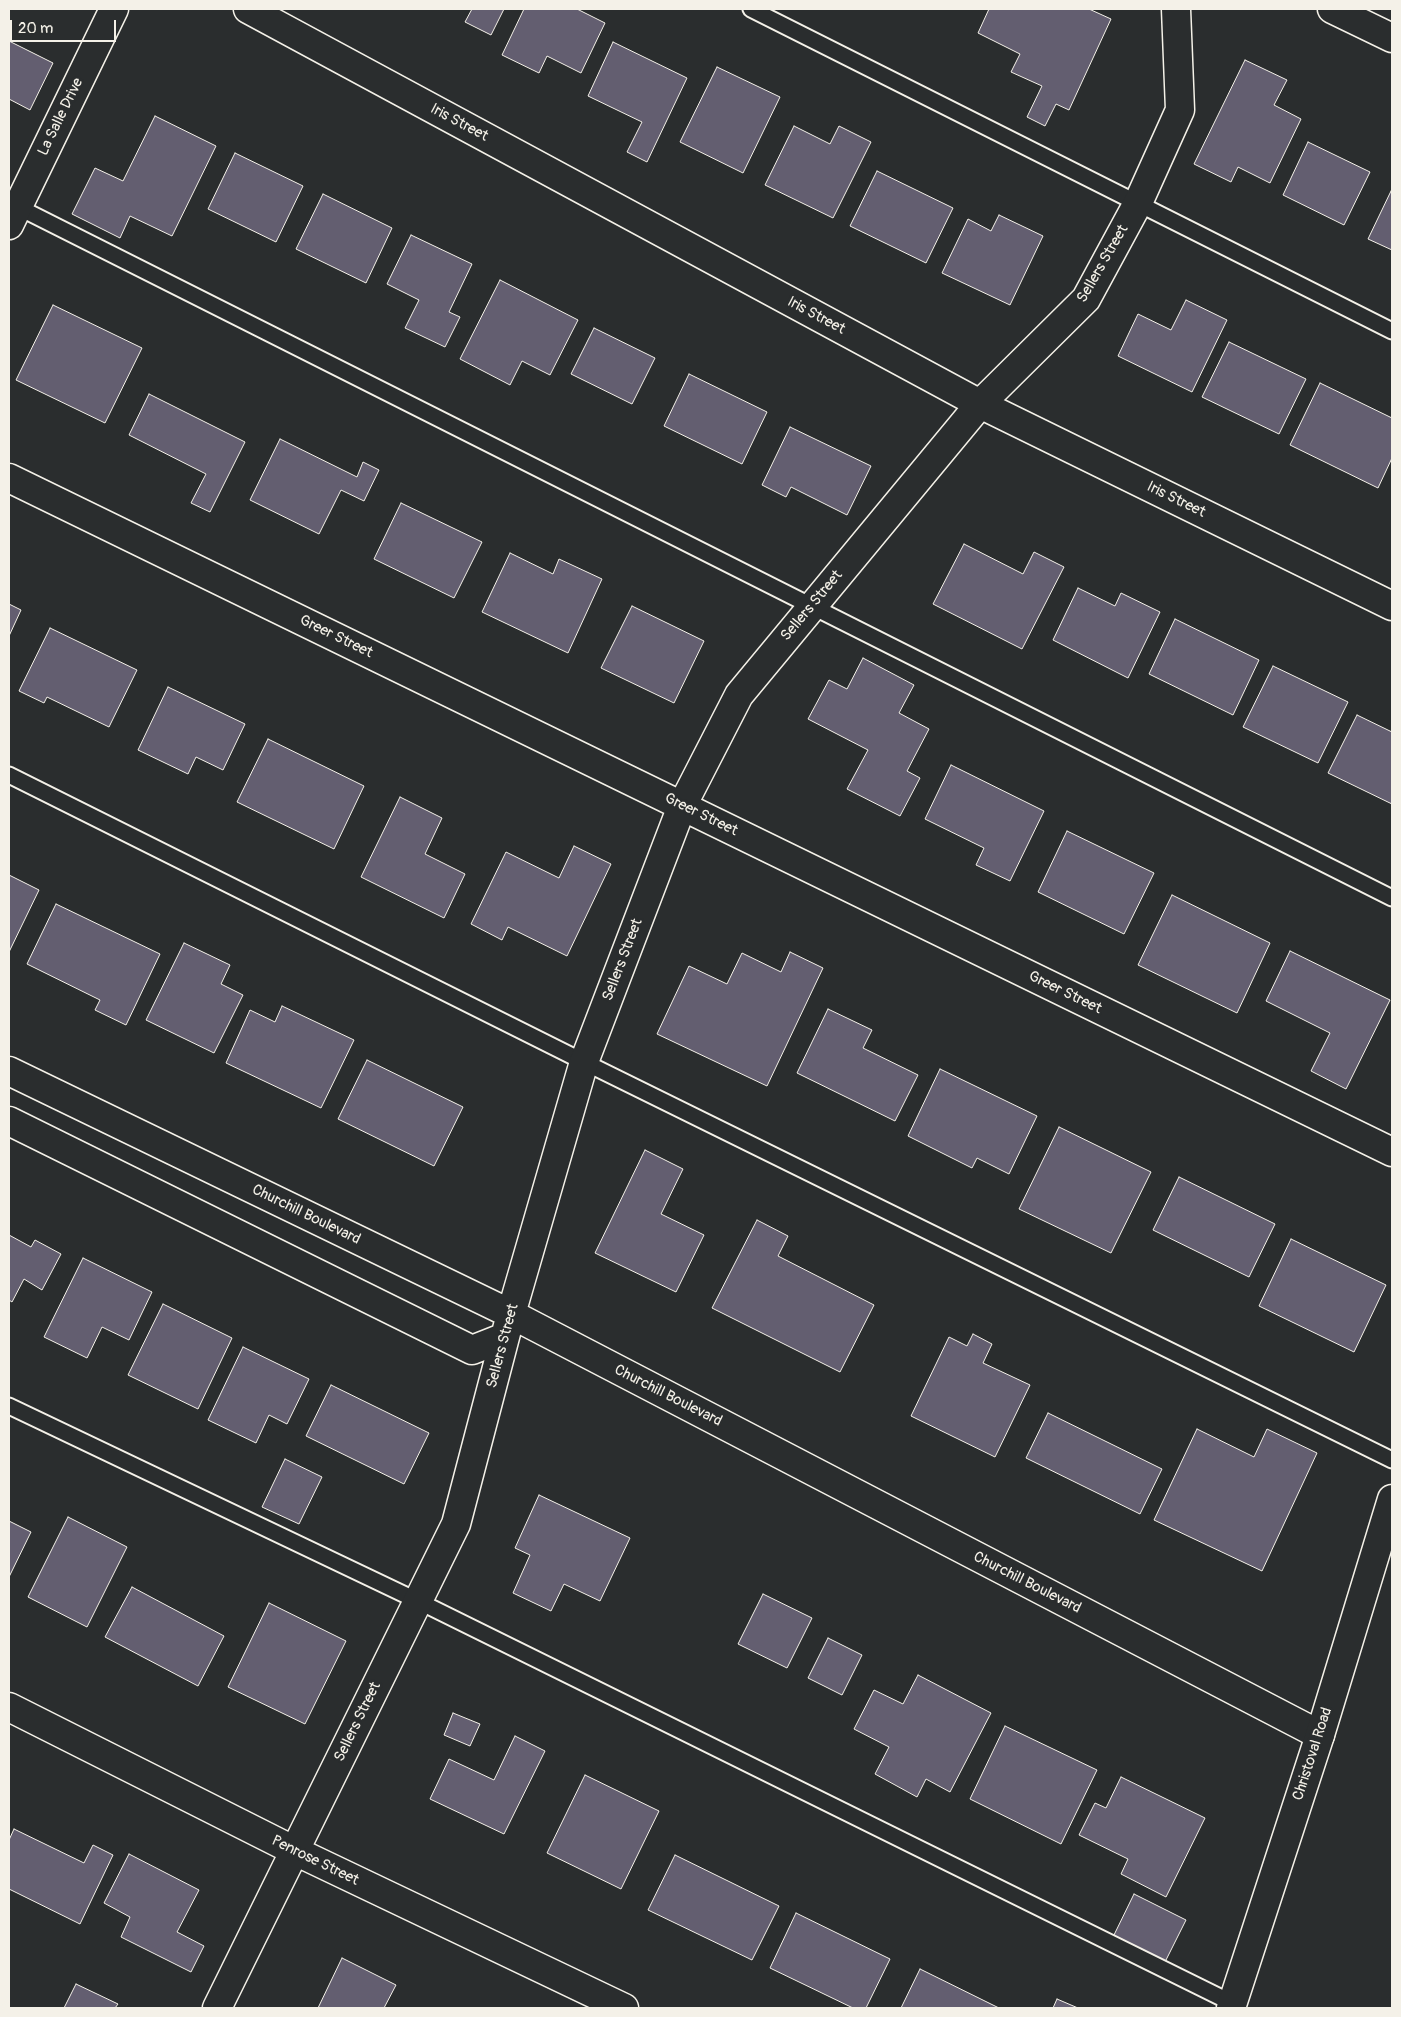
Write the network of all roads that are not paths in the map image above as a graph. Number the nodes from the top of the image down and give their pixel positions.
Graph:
1 (114, 9) edge
2 (248, 9) edge
3 (751, 9) edge
4 (1176, 9) edge
5 (1332, 9) edge
6 (1392, 38) edge
7 (1138, 203) junction
8 (12, 211) edge
9 (1392, 331) edge
10 (980, 404) junction
11 (9, 478) edge
12 (812, 606) junction
13 (1392, 606) edge
14 (9, 775) edge
15 (682, 806) junction
16 (1392, 898) edge
17 (584, 1062) junction
18 (9, 1071) edge
19 (9, 1121) edge
20 (1392, 1152) edge
21 (508, 1325) junction
22 (9, 1406) edge
23 (1392, 1460) edge
24 (1392, 1499) edge
25 (418, 1601) junction
26 (9, 1707) edge
27 (1320, 1735) junction
28 (294, 1851) junction
29 (1232, 2006) edge
30 (217, 2008) edge
31 (624, 2008) edge

1 - 8 street, La Salle Drive
2 - 10 street, Iris Street
3 - 7 lane
4 - 7 street, Sellers Street
5 - 6 street
7 - 9 lane
7 - 10 street, Sellers Street
8 - 12 lane
10 - 12 street, Sellers Street
10 - 13 street, Iris Street
11 - 15 street, Greer Street
12 - 15 street, Sellers Street
12 - 16 lane
14 - 17 lane
15 - 17 street, Sellers Street
15 - 20 street, Greer Street
17 - 21 street, Sellers Street
17 - 23 lane
18 - 21 street, Churchill Boulevard
19 - 21 street
21 - 25 street, Sellers Street
21 - 27 street, Churchill Boulevard
22 - 25 lane
24 - 27 street, Christoval Road
25 - 28 street, Sellers Street
25 - 29 lane
26 - 28 street, Penrose Street
27 - 29 street, Christoval Road
28 - 30 street, Sellers Street
28 - 31 street, Penrose Street

